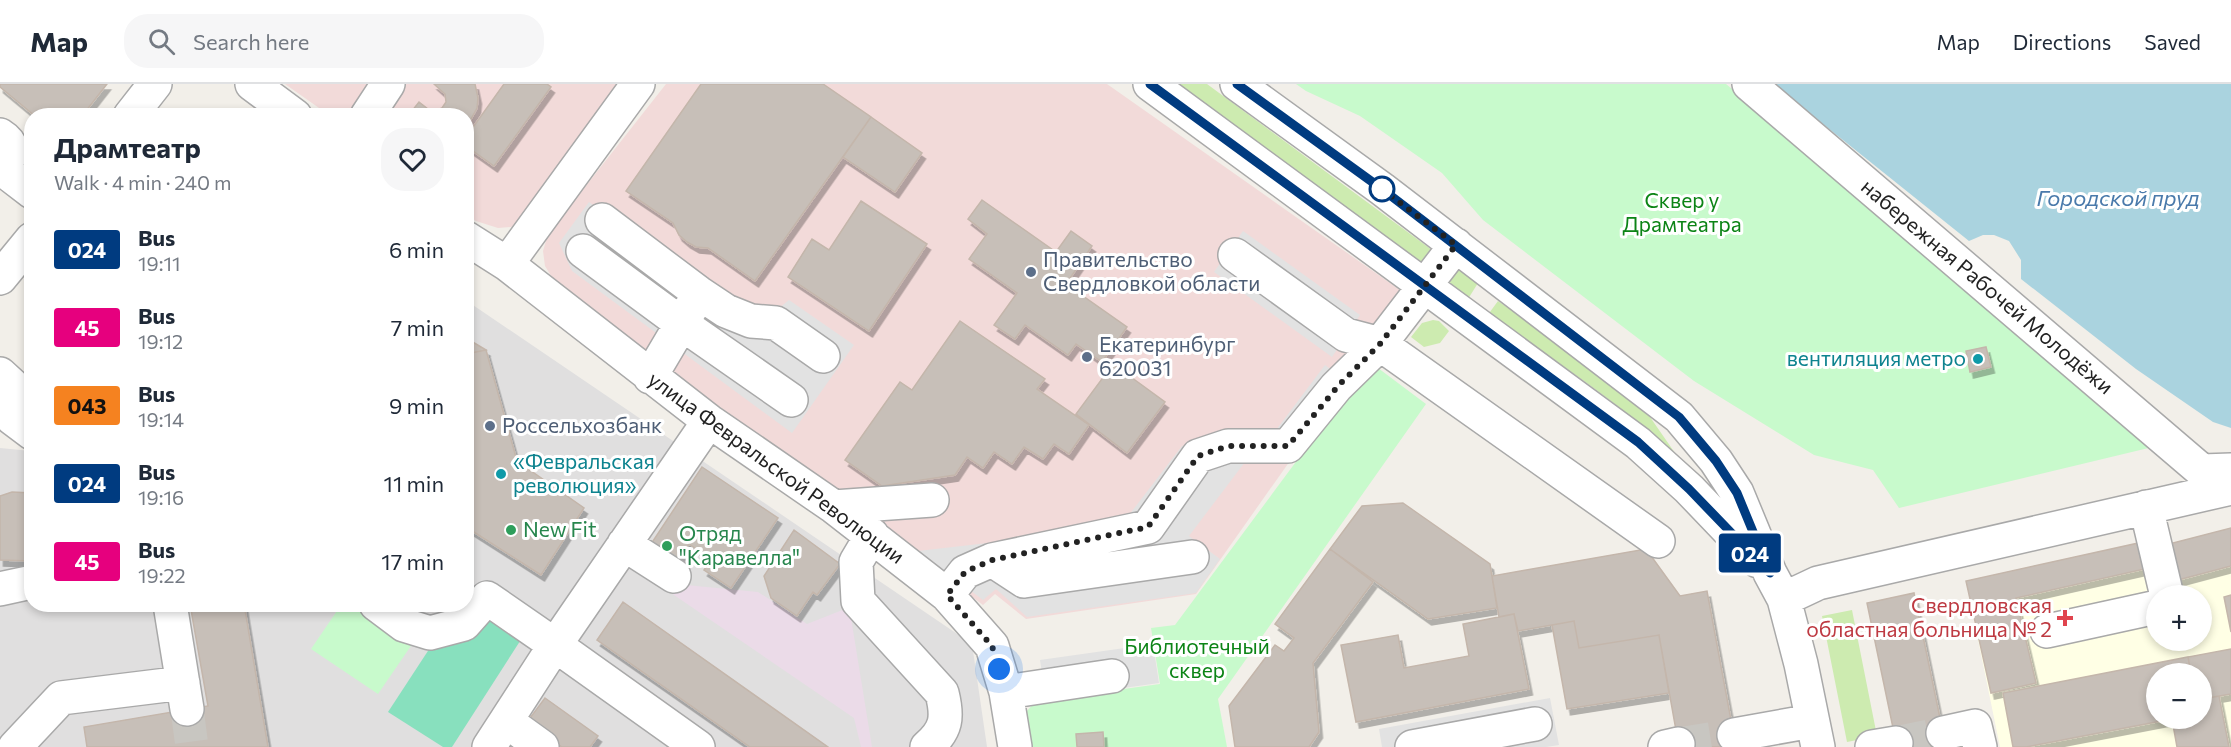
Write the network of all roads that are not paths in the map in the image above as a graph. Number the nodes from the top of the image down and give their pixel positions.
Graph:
1 (155, 84) edge
2 (252, 84) edge
3 (388, 84) edge
4 (638, 84) edge
5 (1150, 84) edge
6 (1237, 84) edge
7 (1749, 84) edge
8 (136, 108) edge
9 (284, 108) edge
10 (372, 108) edge
11 (0, 135) edge
12 (24, 186) edge
13 (0, 190) edge
14 (24, 208) edge
15 (602, 220) dead end
16 (474, 243) edge
17 (1456, 245) junction
18 (24, 249) edge
19 (583, 251) dead end
20 (1235, 255) dead end
21 (507, 264) junction
22 (0, 278) edge
23 (1425, 286) junction
24 (699, 293) junction
25 (682, 324) junction
26 (1380, 344) junction
27 (823, 356) dead end
28 (0, 374) edge
29 (650, 377) junction
30 (791, 400) dead end
31 (709, 421) junction
32 (24, 427) edge
33 (2231, 470) edge
34 (2231, 488) edge
35 (932, 500) dead end
36 (834, 507) junction
37 (2146, 507) junction
38 (872, 535) junction
39 (1658, 541) dead end
40 (624, 544) junction
41 (1192, 557) dead end
42 (992, 560) junction
43 (674, 576) dead end
44 (24, 584) edge
45 (2164, 585) edge
46 (1777, 586) junction
47 (0, 589) edge
48 (947, 595) junction
49 (2146, 609) edge
50 (171, 612) edge
51 (386, 612) edge
52 (2048, 631) dead end
53 (555, 645) junction
54 (1112, 676) dead end
55 (1006, 692) junction
56 (1536, 724) dead end
57 (1943, 733) tunnel mouth
58 (497, 734) edge
59 (1815, 734) edge
60 (1734, 735) tunnel mouth
61 (15, 747) edge
62 (542, 747) edge
63 (698, 747) edge
64 (927, 747) edge
65 (1015, 747) edge
66 (1412, 747) edge
67 (1980, 747) edge

1 - 8 street
2 - 9 street
3 - 10 street
4 - 21 street
5 - 23 street
6 - 17 street
7 - 33 street, набережная Рабочей Молодёжи
11 - 12 street
13 - 14 street
15 - 24 street
16 - 21 street, улица Февральской Революции
17 - 23 street
17 - 46 street
18 - 22 street
19 - 25 street
20 - 26 street
21 - 29 street, улица Февральской Революции
23 - 26 street
23 - 46 street
24 - 25 street
24 - 27 street
25 - 29 street
25 - 30 street
26 - 39 street
26 - 42 street
28 - 32 street
29 - 31 street, улица Февральской Революции
31 - 36 street, улица Февральской Революции
31 - 40 street
34 - 37 street
35 - 36 street
36 - 38 street, улица Февральской Революции
37 - 45 street
37 - 46 street
38 - 48 street, улица Февральской Революции
38 - 64 street
40 - 43 street
40 - 53 street
41 - 42 street
42 - 48 street
44 - 47 street
46 - 59 street
48 - 55 street, улица Февральской Революции
49 - 52 street
50 - 61 street
51 - 53 street
53 - 58 street
53 - 63 street
54 - 55 street
55 - 65 street, улица Февральской Революции
56 - 66 street
57 - 67 street
58 - 62 street
59 - 60 street

